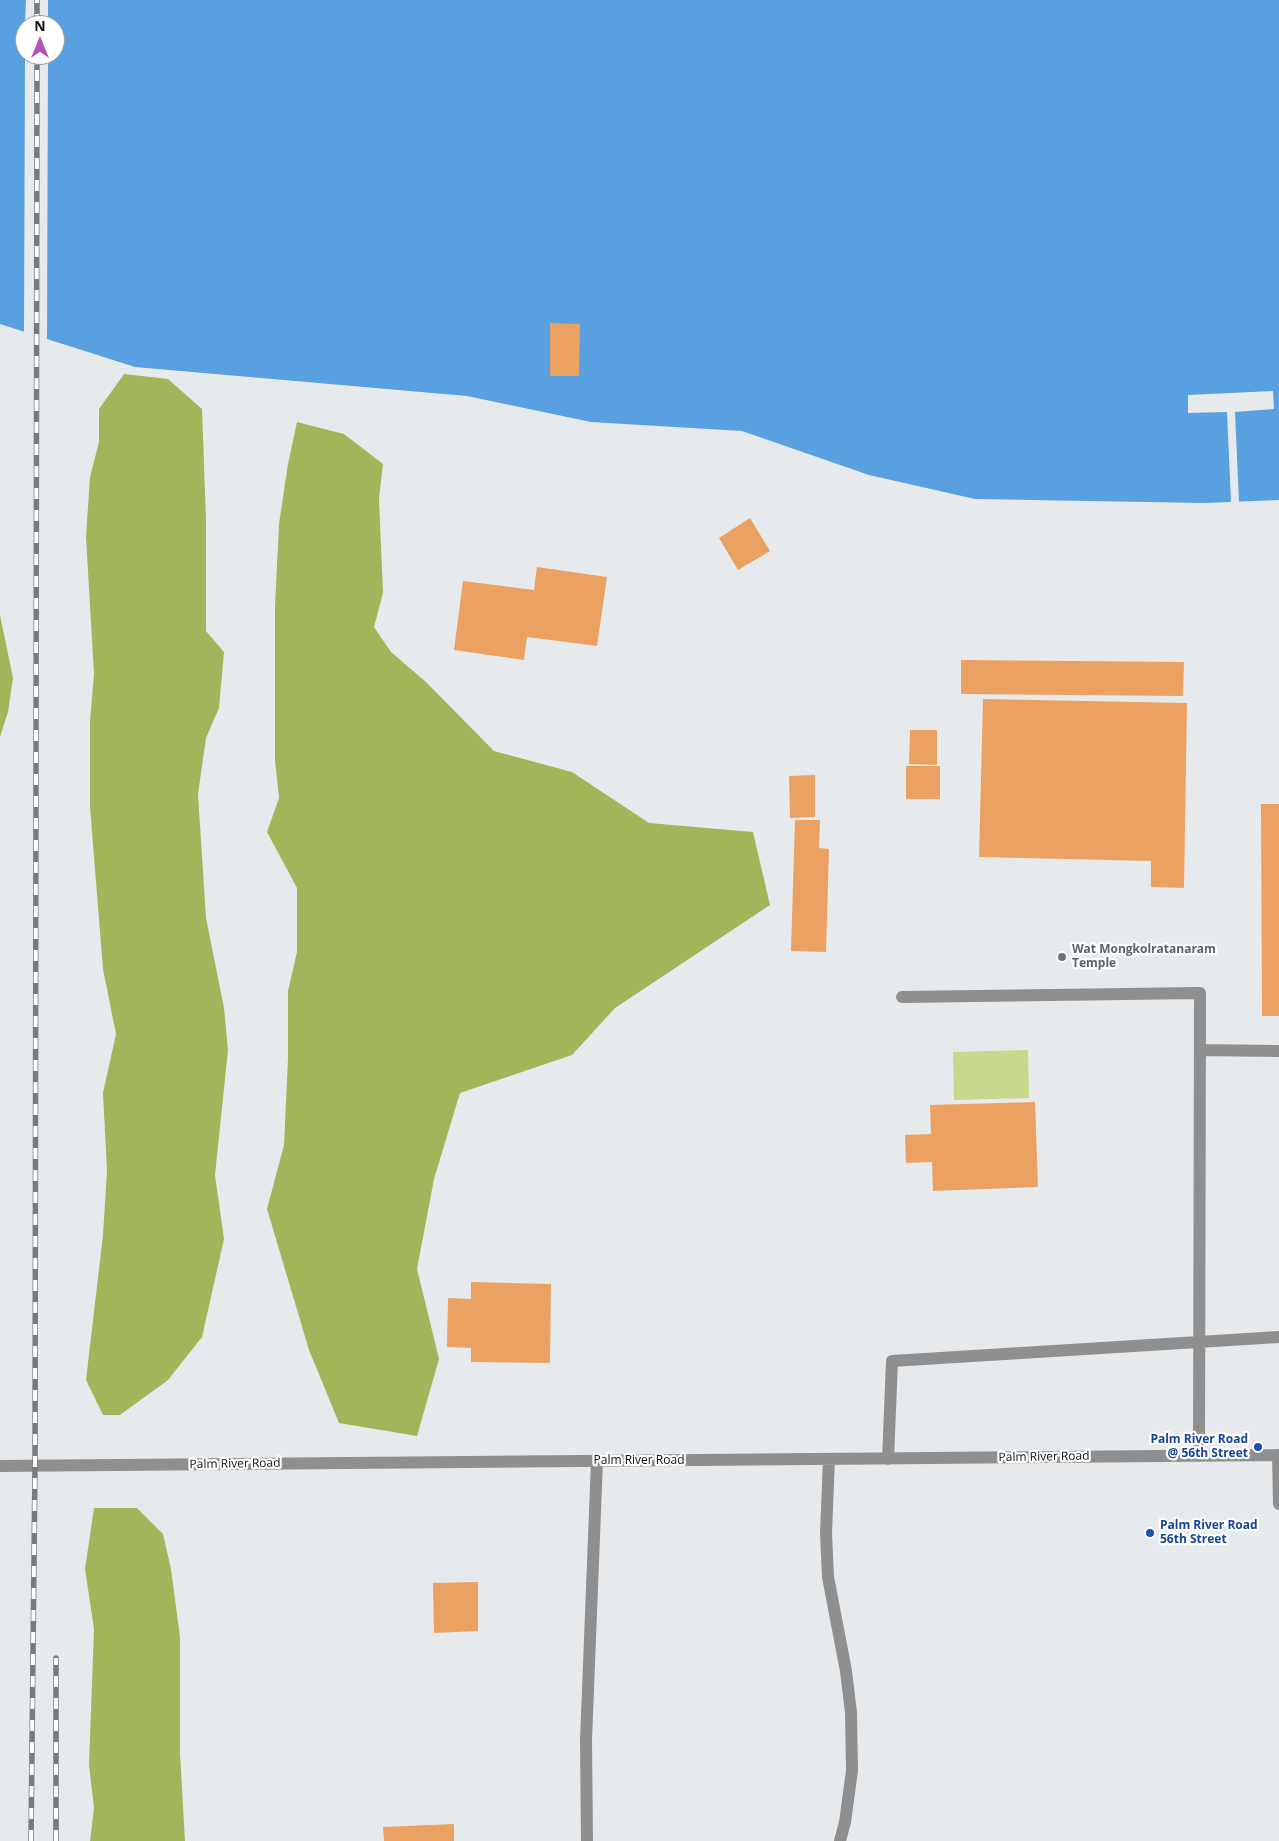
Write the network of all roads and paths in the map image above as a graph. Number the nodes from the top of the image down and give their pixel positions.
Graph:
1 (902, 997) dead end
2 (1200, 1050) junction
3 (1279, 1051) edge
4 (1279, 1338) edge
5 (1199, 1344) junction
6 (1278, 1455) edge
7 (1199, 1456) junction
8 (829, 1459) junction
9 (888, 1459) junction
10 (597, 1461) junction
11 (0, 1466) edge
12 (1279, 1504) edge
13 (587, 1841) edge
14 (840, 1841) edge

1 - 2 street
2 - 3 street
2 - 5 street
4 - 5 street
5 - 7 street
5 - 9 street
6 - 7 street, Palm River Road
6 - 12 street
7 - 9 street, Palm River Road
8 - 9 street, Palm River Road
8 - 10 street, Palm River Road
8 - 14 street
10 - 11 street, Palm River Road
10 - 13 street

